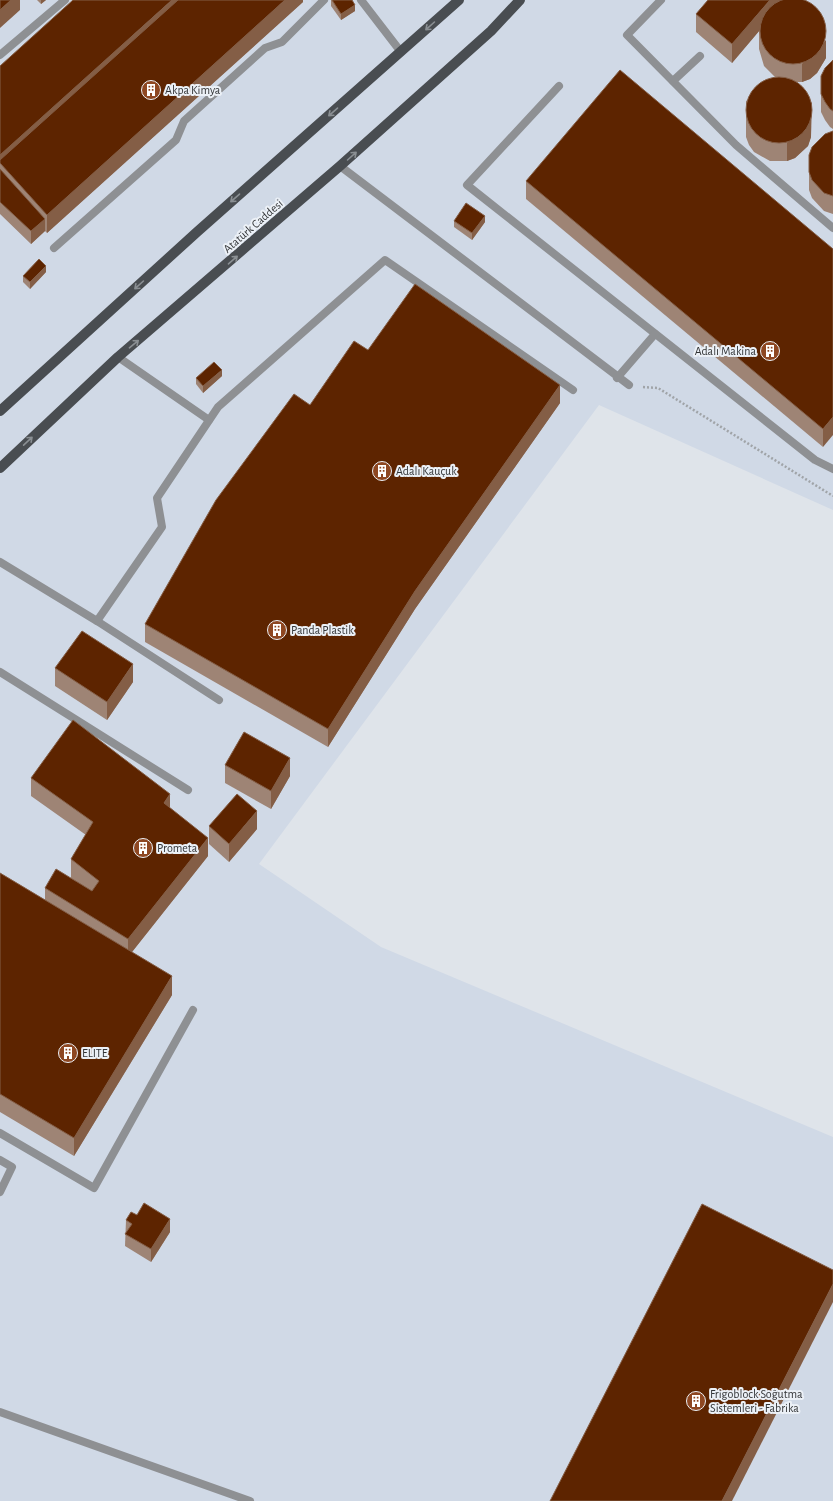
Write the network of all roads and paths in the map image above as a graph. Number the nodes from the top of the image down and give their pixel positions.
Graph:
1 (65, 0) edge
2 (324, 0) edge
3 (361, 0) edge
4 (459, 0) edge
5 (520, 0) edge
6 (661, 0) edge
7 (401, 52) junction
8 (0, 55) edge
9 (700, 56) dead end
10 (673, 81) junction
11 (559, 86) dead end
12 (340, 166) junction
13 (833, 228) edge
14 (54, 248) dead end
15 (655, 334) junction
16 (118, 357) junction
17 (617, 378) junction
18 (629, 385) joint
19 (573, 390) dead end
20 (0, 411) edge
21 (209, 420) junction
22 (0, 468) edge
23 (833, 469) edge
24 (833, 496) edge
25 (0, 562) edge
26 (97, 621) junction
27 (0, 672) edge
28 (219, 700) dead end
29 (188, 790) dead end
30 (193, 1010) dead end
31 (0, 1133) edge
32 (0, 1160) edge
33 (0, 1192) edge
34 (0, 1412) edge
35 (250, 1501) edge

1 - 8 lane
2 - 14 lane
3 - 7 lane
4 -> 7 main road
12 -> 5 main road, Atatürk Caddesi
6 - 10 lane
7 -> 20 main road
9 - 10 lane
10 - 13 lane
11 - 15 lane
16 -> 12 main road, Atatürk Caddesi
12 - 17 lane
15 - 17 lane
15 - 23 lane
16 - 21 lane
22 -> 16 main road, Atatürk Caddesi
17 - 18 lane
18 - 24 path
19 - 21 lane
21 - 26 lane
25 - 26 lane
26 - 28 lane
27 - 29 lane
30 - 31 lane
32 - 33 lane
34 - 35 lane

